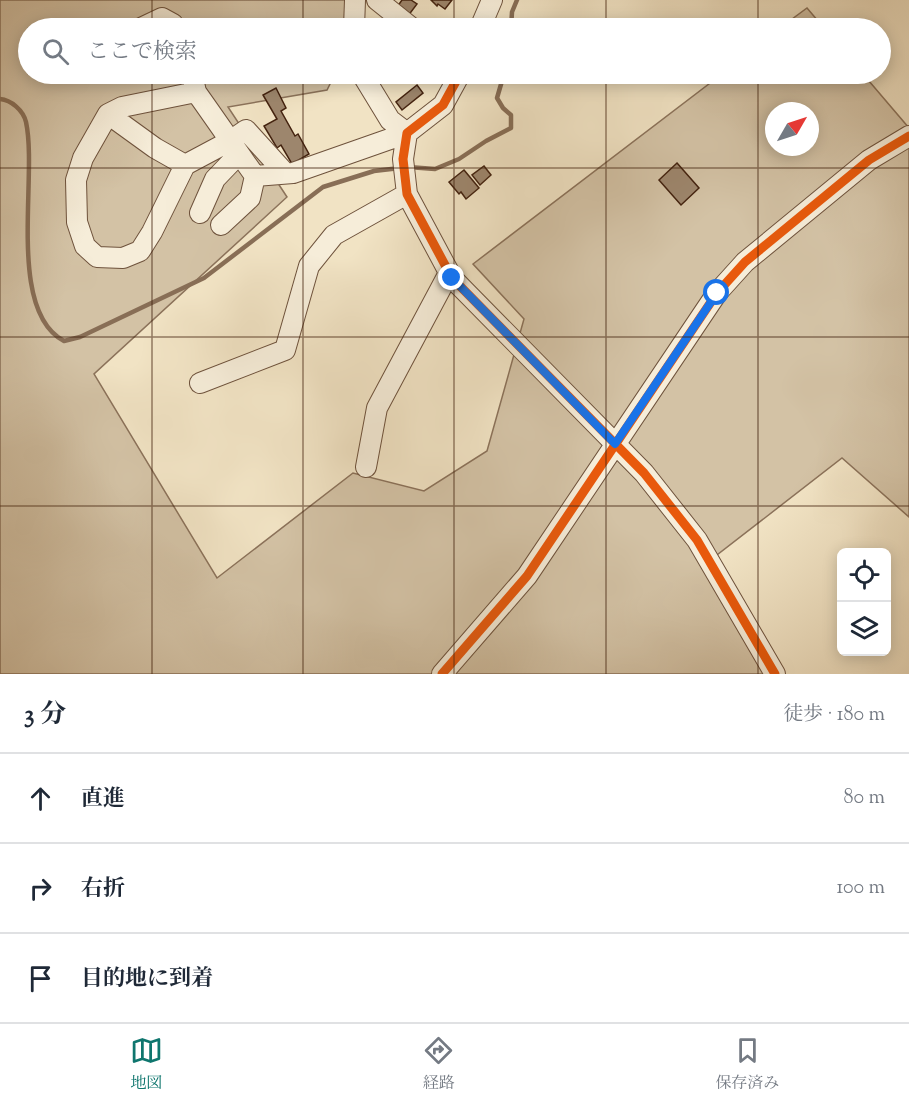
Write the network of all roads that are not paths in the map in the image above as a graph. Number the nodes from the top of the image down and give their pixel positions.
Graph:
1 (355, 0) edge
2 (377, 0) edge
3 (492, 0) edge
4 (354, 18) edge
5 (400, 18) edge
6 (484, 18) edge
7 (191, 84) edge
8 (195, 84) edge
9 (368, 84) edge
10 (455, 84) edge
11 (108, 114) junction
12 (407, 133) junction
13 (909, 136) edge
14 (235, 147) junction
15 (185, 165) junction
16 (285, 173) junction
17 (255, 176) junction
18 (407, 194) junction
19 (200, 213) dead end
20 (221, 225) dead end
21 (449, 273) junction
22 (200, 383) dead end
23 (615, 444) junction
24 (366, 467) dead end
25 (442, 674) edge
26 (774, 674) edge

1 - 4 street
2 - 5 street
3 - 6 street
7 - 11 street
8 - 14 street
9 - 12 street
10 - 12 street
11 - 15 street
11 - 15 street
12 - 16 street
12 - 18 street
13 - 23 street
14 - 15 street
14 - 16 street
14 - 17 street
14 - 19 street
16 - 17 street
17 - 20 street
18 - 21 street
18 - 22 street
21 - 23 street
21 - 24 street
23 - 25 street
23 - 26 street

